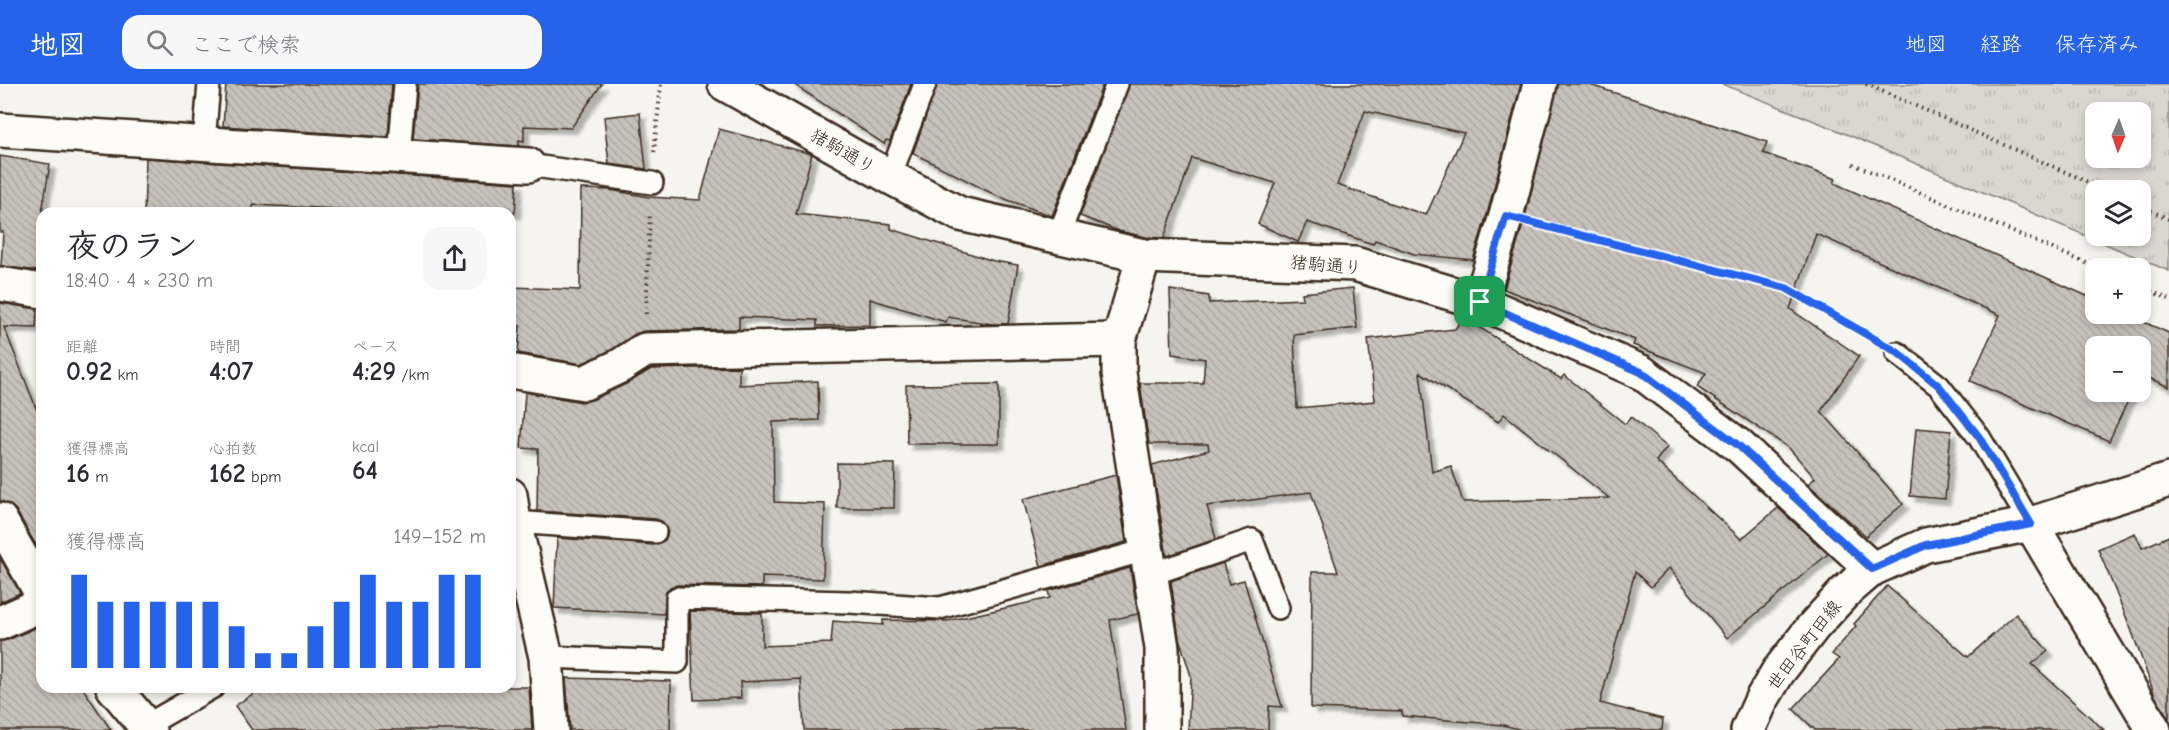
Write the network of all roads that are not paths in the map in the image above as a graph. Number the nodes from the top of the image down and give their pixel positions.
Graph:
1 (209, 84) edge
2 (405, 84) edge
3 (725, 84) edge
4 (925, 84) edge
5 (1117, 84) edge
6 (1540, 84) edge
7 (0, 130) edge
8 (204, 142) junction
9 (399, 156) junction
10 (528, 165) joint
11 (890, 177) junction
12 (652, 183) road end
13 (1058, 237) junction
14 (1144, 256) junction
15 (0, 284) edge
16 (36, 290) edge
17 (1480, 302) junction
18 (1119, 340) junction
19 (1897, 352) road end
20 (516, 372) edge
21 (2169, 480) edge
22 (516, 510) edge
23 (0, 520) edge
24 (2031, 524) junction
25 (516, 526) edge
26 (655, 532) dead end
27 (1149, 562) junction
28 (1872, 569) junction
29 (36, 583) edge
30 (36, 607) edge
31 (1278, 608) dead end
32 (0, 623) edge
33 (546, 657) junction
34 (118, 693) edge
35 (203, 693) edge
36 (144, 728) edge
37 (551, 730) edge
38 (1162, 730) edge
39 (1748, 730) edge
40 (2154, 730) edge

1 - 8 lane
2 - 9 lane
3 - 11 street, 猪駒通り
4 - 11 lane
5 - 13 lane
6 - 17 street
7 - 8 street
8 - 9 street
9 - 10 street
10 - 12 lane
11 - 13 street, 猪駒通り
13 - 14 street, 猪駒通り
14 - 17 street, 猪駒通り
14 - 18 street
15 - 16 street
17 - 28 street, 猪駒通り
18 - 20 street
18 - 27 street
19 - 24 lane
21 - 24 street, 世田谷町田線
22 - 26 lane
23 - 29 street
24 - 28 street, 世田谷町田線
24 - 40 street
25 - 33 street
27 - 31 lane
27 - 33 lane
27 - 38 street
28 - 39 street, 世田谷町田線
30 - 32 street
33 - 37 street
34 - 36 street
35 - 36 lane

